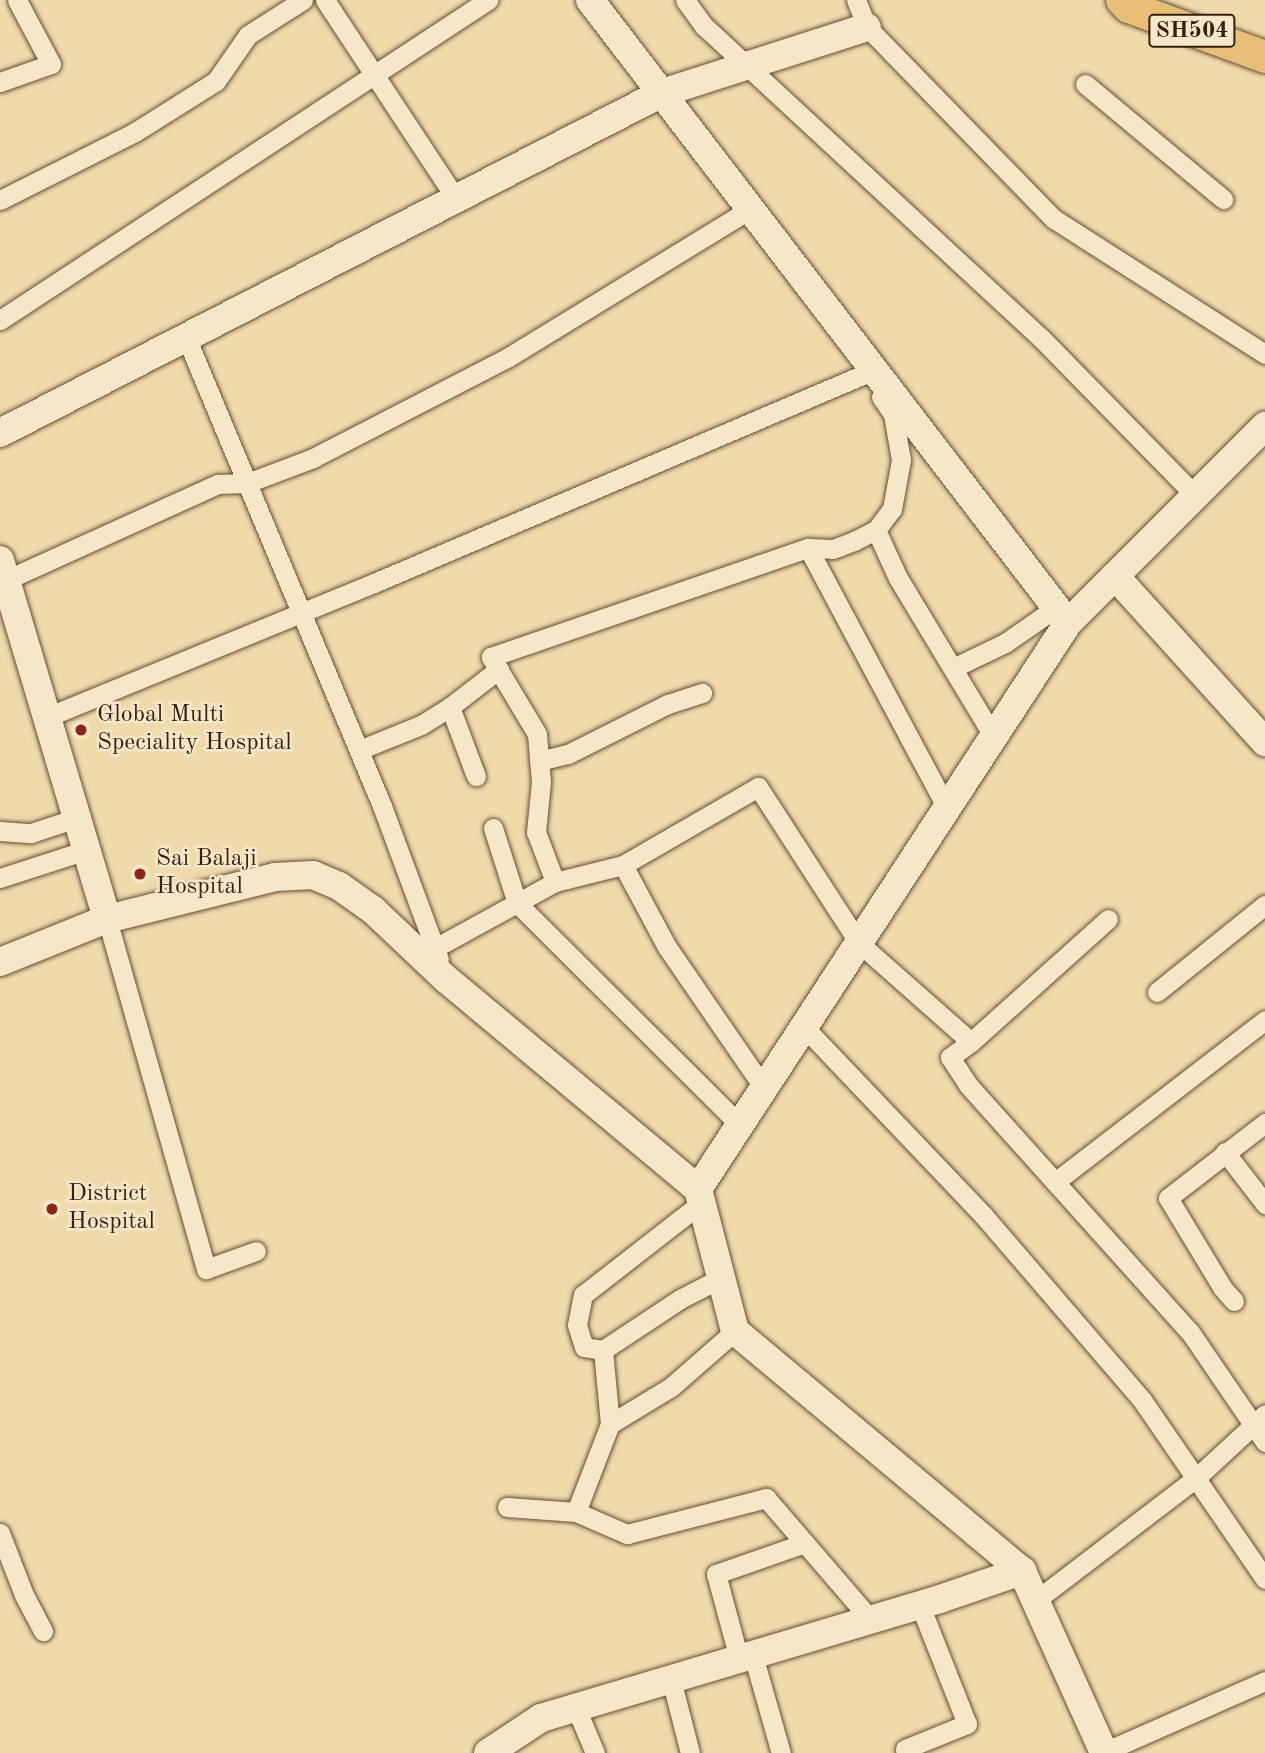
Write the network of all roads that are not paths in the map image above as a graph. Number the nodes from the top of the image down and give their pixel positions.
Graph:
1 (18, 0) edge
2 (303, 0) edge
3 (325, 0) edge
4 (488, 0) edge
5 (590, 0) edge
6 (685, 0) edge
7 (856, 0) edge
8 (1122, 0) edge
9 (867, 27) junction
10 (1265, 57) edge
11 (748, 65) junction
12 (373, 74) junction
13 (0, 82) edge
14 (1085, 83) dead end
15 (662, 93) junction
16 (456, 199) junction
17 (1223, 199) dead end
18 (0, 200) edge
19 (750, 209) junction
20 (0, 320) edge
21 (186, 337) junction
22 (1265, 354) edge
23 (870, 372) junction
24 (1265, 426) edge
25 (0, 433) edge
26 (247, 483) junction
27 (1196, 496) junction
28 (876, 530) junction
29 (808, 548) junction
30 (3, 570) edge
31 (1115, 576) junction
32 (301, 613) junction
33 (1063, 615) junction
34 (953, 668) junction
35 (499, 669) junction
36 (702, 693) dead end
37 (450, 707) junction
38 (47, 718) junction
39 (994, 737) junction
40 (1265, 742) edge
41 (359, 750) junction
42 (539, 761) junction
43 (476, 776) dead end
44 (947, 808) junction
45 (77, 818) junction
46 (493, 828) dead end
47 (0, 831) edge
48 (86, 850) junction
49 (623, 865) junction
50 (0, 878) edge
51 (555, 882) junction
52 (517, 903) junction
53 (1265, 905) edge
54 (107, 919) junction
55 (1108, 919) dead end
56 (859, 943) junction
57 (435, 948) junction
58 (0, 962) edge
59 (446, 979) junction
60 (1157, 992) dead end
61 (1265, 1020) edge
62 (804, 1027) junction
63 (971, 1042) junction
64 (764, 1088) junction
65 (1265, 1123) edge
66 (740, 1125) junction
67 (1225, 1152) junction
68 (1055, 1182) junction
69 (700, 1196) junction
70 (1265, 1204) edge
71 (256, 1251) dead end
72 (721, 1279) junction
73 (1234, 1301) dead end
74 (735, 1331) junction
75 (603, 1350) junction
76 (1259, 1420) edge
77 (610, 1424) junction
78 (1265, 1442) edge
79 (1196, 1478) junction
80 (507, 1507) dead end
81 (576, 1512) junction
82 (0, 1533) edge
83 (805, 1543) junction
84 (1021, 1571) junction
85 (1265, 1579) edge
86 (1035, 1601) junction
87 (920, 1605) junction
88 (871, 1620) junction
89 (43, 1631) dead end
90 (746, 1657) junction
91 (671, 1679) junction
92 (1265, 1681) edge
93 (576, 1708) junction
94 (902, 1752) edge
95 (1104, 1752) edge
96 (488, 1753) edge
97 (595, 1753) edge
98 (690, 1753) edge
99 (781, 1753) edge

1 - 13 street
2 - 18 street
3 - 12 street
4 - 12 street
5 - 15 street
6 - 11 street
7 - 9 street
8 - 10 main road, SH504
9 - 11 street
9 - 22 street
11 - 15 street
11 - 27 street
12 - 16 street
12 - 20 street
14 - 17 street
15 - 16 street
15 - 19 street
16 - 21 street
19 - 23 street
19 - 26 street
21 - 25 street
21 - 26 street
23 - 28 street
23 - 32 street
23 - 33 street
24 - 27 street
26 - 30 street
26 - 32 street
27 - 31 street
28 - 29 street
28 - 34 street
29 - 35 street
29 - 44 street
30 - 38 street
31 - 33 street
31 - 40 street
32 - 38 street
32 - 41 street
33 - 34 street
33 - 39 street
34 - 39 street
35 - 37 street
35 - 42 street
36 - 42 street
37 - 41 street
37 - 43 street
38 - 45 street
39 - 44 street
41 - 57 street
42 - 51 street
44 - 56 street
45 - 47 street
45 - 48 street
46 - 52 street
48 - 50 street
48 - 54 street
49 - 51 street
49 - 56 street
49 - 64 street
51 - 52 street
52 - 57 street
52 - 66 street
53 - 60 street
54 - 58 street
54 - 59 street
54 - 71 street
55 - 63 street
56 - 62 street
56 - 63 street
57 - 59 street
59 - 69 street
61 - 68 street
62 - 64 street
62 - 79 street
63 - 68 street
64 - 66 street
65 - 67 street
66 - 69 street
67 - 70 street
67 - 73 street
68 - 76 street
69 - 72 street
69 - 75 street
72 - 74 street
72 - 75 street
74 - 77 street
74 - 84 street
75 - 77 street
76 - 78 street
76 - 79 street
77 - 81 street
79 - 85 street
79 - 86 street
80 - 81 street
81 - 83 street
82 - 89 street
83 - 88 street
83 - 90 street
84 - 86 street
84 - 87 street
86 - 95 street
87 - 88 street
87 - 94 street
88 - 90 street
90 - 91 street
90 - 99 street
91 - 93 street
91 - 98 street
92 - 95 street
93 - 96 street
93 - 97 street

